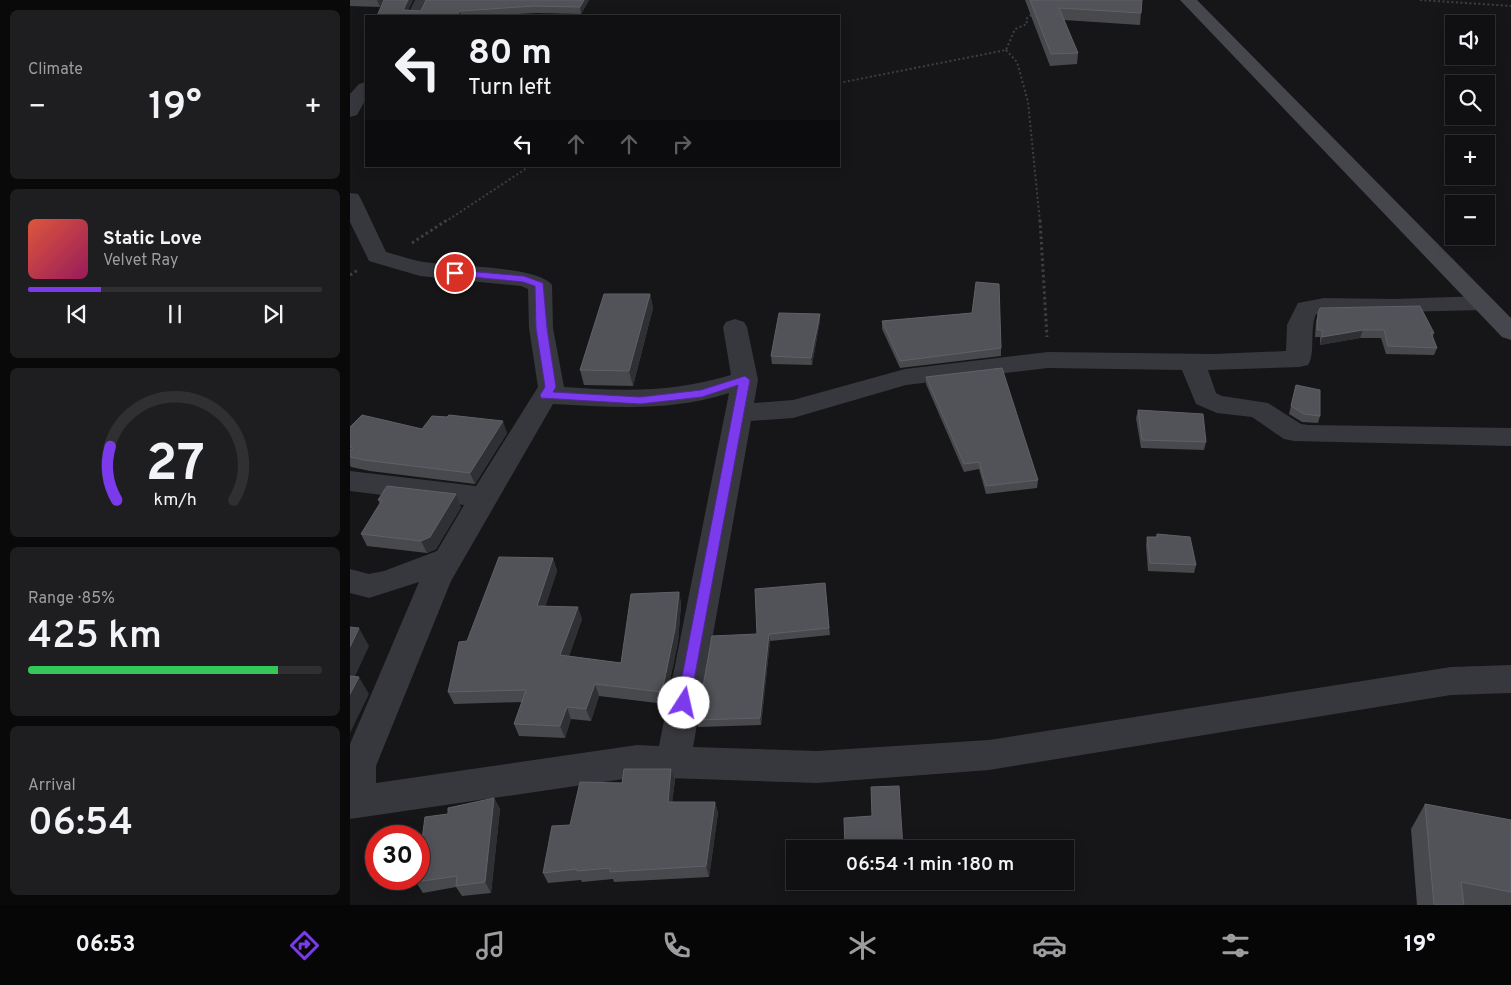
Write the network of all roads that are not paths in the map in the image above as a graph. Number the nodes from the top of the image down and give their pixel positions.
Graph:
1 (423, 0) edge
2 (1188, 0) edge
3 (416, 15) edge
4 (365, 89) edge
5 (350, 111) edge
6 (350, 199) edge
7 (1483, 303) junction
8 (1508, 326) edge
9 (735, 327) dead end
10 (1192, 362) junction
11 (745, 380) junction
12 (545, 395) junction
13 (737, 413) junction
14 (1511, 437) edge
15 (350, 481) edge
16 (483, 497) junction
17 (445, 560) junction
18 (350, 581) edge
19 (1511, 679) edge
20 (673, 762) junction
21 (354, 802) edge

1 - 3 street
2 - 7 main road
4 - 5 street
6 - 12 street
7 - 8 main road
7 - 10 street
9 - 11 street
10 - 13 street
10 - 14 street
11 - 12 street
11 - 13 street
12 - 16 street
13 - 20 street
15 - 16 street
16 - 17 street
17 - 18 street
17 - 21 street
19 - 20 street
20 - 21 street

